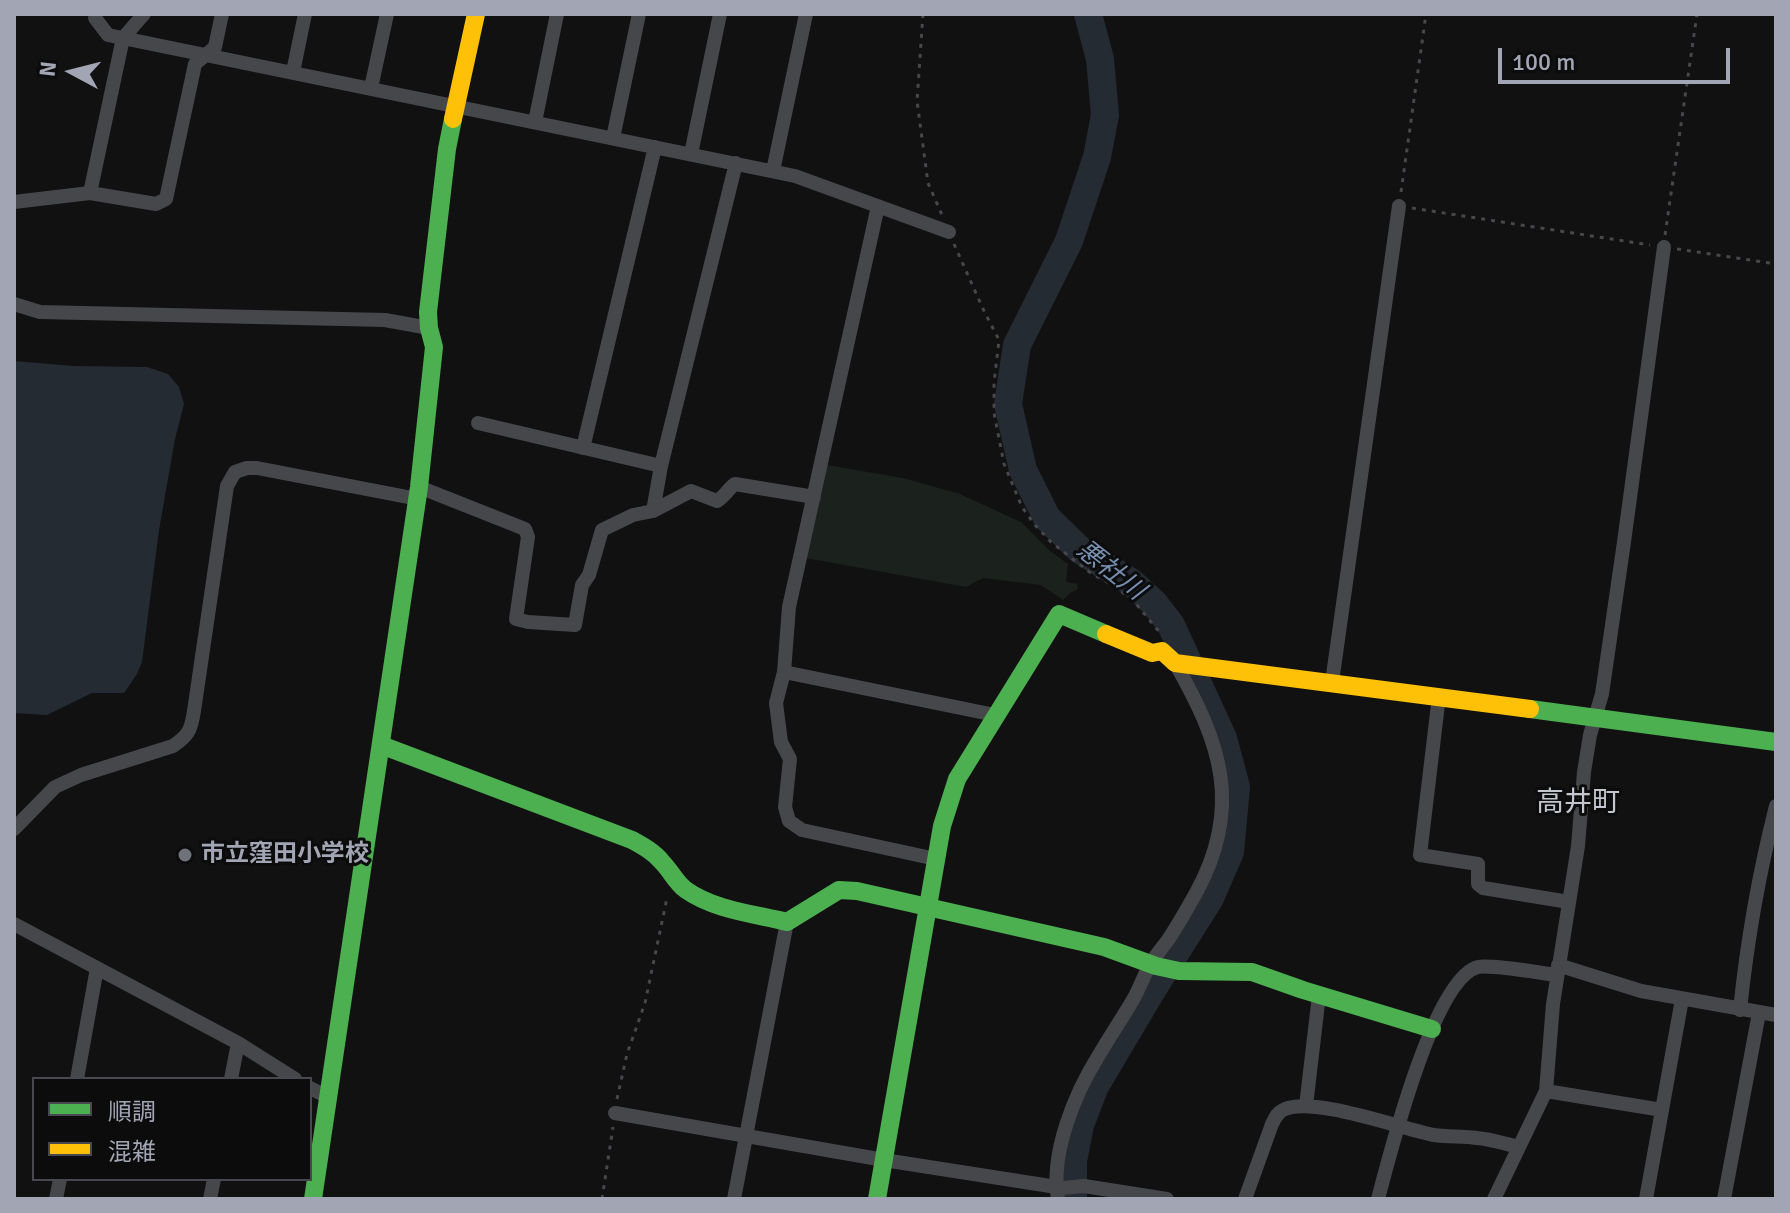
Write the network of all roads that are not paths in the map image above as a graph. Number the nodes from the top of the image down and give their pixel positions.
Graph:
1 (96, 14) edge
2 (144, 14) edge
3 (222, 14) edge
4 (305, 14) edge
5 (387, 14) edge
6 (476, 14) edge
7 (557, 14) edge
8 (639, 14) edge
9 (720, 14) edge
10 (806, 14) edge
11 (123, 38) junction
12 (207, 54) junction
13 (293, 72) junction
14 (371, 88) junction
15 (457, 106) junction
16 (535, 122) junction
17 (613, 138) junction
18 (655, 147) junction
19 (691, 154) junction
20 (736, 163) junction
21 (773, 171) junction
22 (90, 193) junction
23 (14, 202) edge
24 (878, 206) junction
25 (1399, 206) road end
26 (949, 232) road end
27 (1664, 247) road end
28 (14, 304) edge
29 (429, 328) junction
30 (478, 423) dead end
31 (583, 448) junction
32 (661, 466) junction
33 (418, 493) junction
34 (814, 497) junction
35 (653, 511) junction
36 (1172, 659) junction
37 (784, 672) junction
38 (1332, 682) junction
39 (1439, 696) junction
40 (995, 715) junction
41 (1595, 717) junction
42 (1776, 742) edge
43 (381, 745) junction
44 (1776, 806) edge
45 (14, 829) edge
46 (936, 859) junction
47 (1569, 902) junction
48 (928, 907) junction
49 (787, 922) junction
50 (14, 924) edge
51 (1153, 965) junction
52 (97, 968) junction
53 (1557, 970) junction
54 (1319, 995) junction
55 (1682, 999) junction
56 (1740, 1010) junction
57 (1759, 1013) junction
58 (1776, 1015) edge
59 (1432, 1029) junction
60 (238, 1043) junction
61 (77, 1077) edge
62 (231, 1077) edge
63 (292, 1077) edge
64 (312, 1089) edge
65 (1546, 1091) junction
66 (328, 1097) junction
67 (1306, 1106) junction
68 (1662, 1110) junction
69 (615, 1113) road end
70 (1397, 1125) junction
71 (747, 1135) junction
72 (1519, 1147) junction
73 (884, 1160) junction
74 (1059, 1191) edge
75 (313, 1199) edge
76 (734, 1199) edge
77 (877, 1199) edge
78 (1167, 1199) edge
79 (1245, 1199) edge
80 (1378, 1199) edge
81 (1494, 1199) edge
82 (1646, 1199) edge
83 (1724, 1199) edge

1 - 11 street
2 - 11 street
3 - 12 street
4 - 13 street
5 - 14 street
6 - 15 street
7 - 16 street
8 - 17 street
9 - 19 street
10 - 21 street
11 - 12 street
11 - 22 street
12 - 13 street
12 - 22 street
13 - 14 street
14 - 15 street
15 - 16 street
15 - 29 street
16 - 17 street
17 - 18 street
18 - 19 street
18 - 31 street
19 - 20 street
20 - 21 street
20 - 32 street
21 - 24 street
22 - 23 street
24 - 26 street
24 - 34 street
25 - 38 street
27 - 41 street
28 - 29 street
29 - 33 street
30 - 31 street
31 - 32 street
32 - 35 street
33 - 35 street
33 - 43 street
33 - 45 street
34 - 35 street
34 - 37 street
36 - 38 street
36 - 40 street
36 - 51 street
37 - 40 street
37 - 46 street
38 - 39 street
39 - 41 street
39 - 47 street
40 - 46 street
41 - 42 street
41 - 47 street
43 - 49 street
43 - 66 street
44 - 56 street
46 - 48 street
47 - 53 street
48 - 49 street
48 - 51 street
48 - 73 street
49 - 71 street
50 - 52 street
51 - 54 street
51 - 74 street
52 - 60 street
52 - 61 street
53 - 55 street
53 - 59 street
53 - 65 street
54 - 59 street
54 - 67 street
55 - 56 street
55 - 68 street
56 - 57 street
57 - 58 street
57 - 83 street
59 - 70 street
60 - 62 street
60 - 63 street
64 - 66 street
65 - 68 street
65 - 72 street
66 - 75 street
67 - 70 street
67 - 79 street
68 - 82 street
69 - 71 street
70 - 72 street
70 - 80 street
71 - 73 street
71 - 76 street
72 - 81 street
73 - 74 street
73 - 77 street
74 - 78 street

